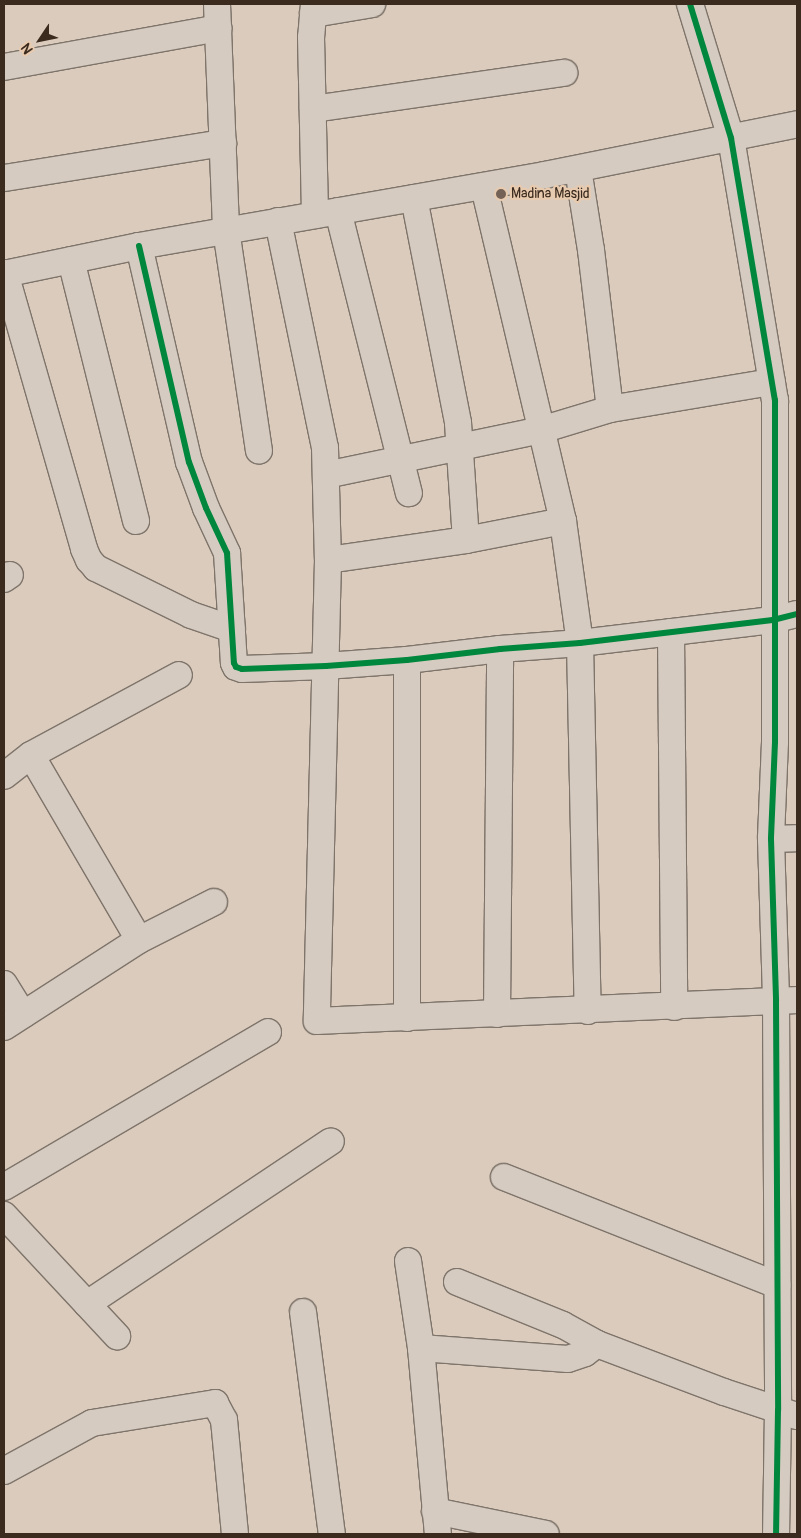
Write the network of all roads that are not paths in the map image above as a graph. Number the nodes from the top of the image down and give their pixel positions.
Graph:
1 (372, 4) edge
2 (690, 4) edge
3 (314, 9) edge
4 (218, 16) edge
5 (4, 67) edge
6 (564, 74) dead end
7 (313, 110) junction
8 (797, 124) edge
9 (731, 138) junction
10 (223, 144) junction
11 (578, 169) junction
12 (4, 178) edge
13 (484, 186) junction
14 (414, 198) junction
15 (326, 213) junction
16 (278, 222) junction
17 (226, 230) junction
18 (138, 246) junction
19 (71, 260) junction
20 (4, 274) edge
21 (772, 382) junction
22 (610, 409) junction
23 (541, 430) junction
24 (459, 447) junction
25 (259, 451) dead end
26 (401, 458) junction
27 (326, 475) junction
28 (410, 493) dead end
29 (786, 499) edge
30 (136, 521) dead end
31 (563, 521) junction
32 (466, 540) junction
33 (328, 560) junction
34 (785, 617) edge
35 (232, 629) junction
36 (671, 632) junction
37 (580, 643) junction
38 (500, 649) junction
39 (408, 660) junction
40 (326, 666) junction
41 (179, 675) dead end
42 (786, 741) edge
43 (31, 756) junction
44 (4, 776) edge
45 (797, 838) edge
46 (771, 839) junction
47 (214, 902) dead end
48 (786, 930) edge
49 (138, 940) junction
50 (4, 984) edge
51 (787, 1001) edge
52 (674, 1007) junction
53 (588, 1011) junction
54 (497, 1014) junction
55 (407, 1018) junction
56 (14, 1021) edge
57 (268, 1032) dead end
58 (330, 1141) dead end
59 (504, 1177) dead end
60 (4, 1187) edge
61 (4, 1215) edge
62 (408, 1261) dead end
63 (457, 1282) dead end
64 (777, 1285) junction
65 (87, 1304) junction
66 (304, 1312) dead end
67 (117, 1336) dead end
68 (597, 1344) junction
69 (421, 1348) junction
70 (787, 1413) edge
71 (4, 1471) edge
72 (437, 1523) edge
73 (235, 1534) edge
74 (332, 1534) edge
75 (546, 1534) edge
76 (776, 1534) edge

1 - 3 street
2 - 9 street
3 - 7 street
4 - 5 street
4 - 10 street
6 - 7 street
7 - 15 street
8 - 9 street
9 - 11 street
9 - 21 street
10 - 12 street
10 - 17 street
11 - 13 street
11 - 22 street
13 - 14 street
13 - 23 street
14 - 15 street
14 - 24 street
15 - 16 street
15 - 26 street
16 - 17 street
16 - 27 street
17 - 18 street
17 - 25 street
18 - 19 street
18 - 35 street
19 - 20 street
19 - 30 street
20 - 35 street
21 - 22 street
21 - 29 street
22 - 23 street
23 - 24 street
23 - 31 street
24 - 26 street
24 - 32 street
26 - 27 street
26 - 28 street
27 - 33 street
29 - 34 street
31 - 32 street
31 - 37 street
32 - 33 street
33 - 40 street
34 - 36 street
34 - 42 street
35 - 40 street
36 - 37 street
36 - 52 street
37 - 38 street
37 - 53 street
38 - 39 street
38 - 54 street
39 - 40 street
39 - 55 street
40 - 55 street
41 - 43 street
42 - 46 street
43 - 44 street
43 - 49 street
45 - 46 street
46 - 48 street
47 - 49 street
48 - 51 street
49 - 56 street
50 - 56 street
51 - 52 street
51 - 64 street
52 - 53 street
53 - 54 street
54 - 55 street
57 - 60 street
58 - 65 street
59 - 64 street
61 - 65 street
62 - 69 street
63 - 68 street
64 - 70 street
65 - 67 street
66 - 74 street
68 - 69 street
68 - 70 street
69 - 72 street
70 - 76 street
71 - 73 street
72 - 75 street

